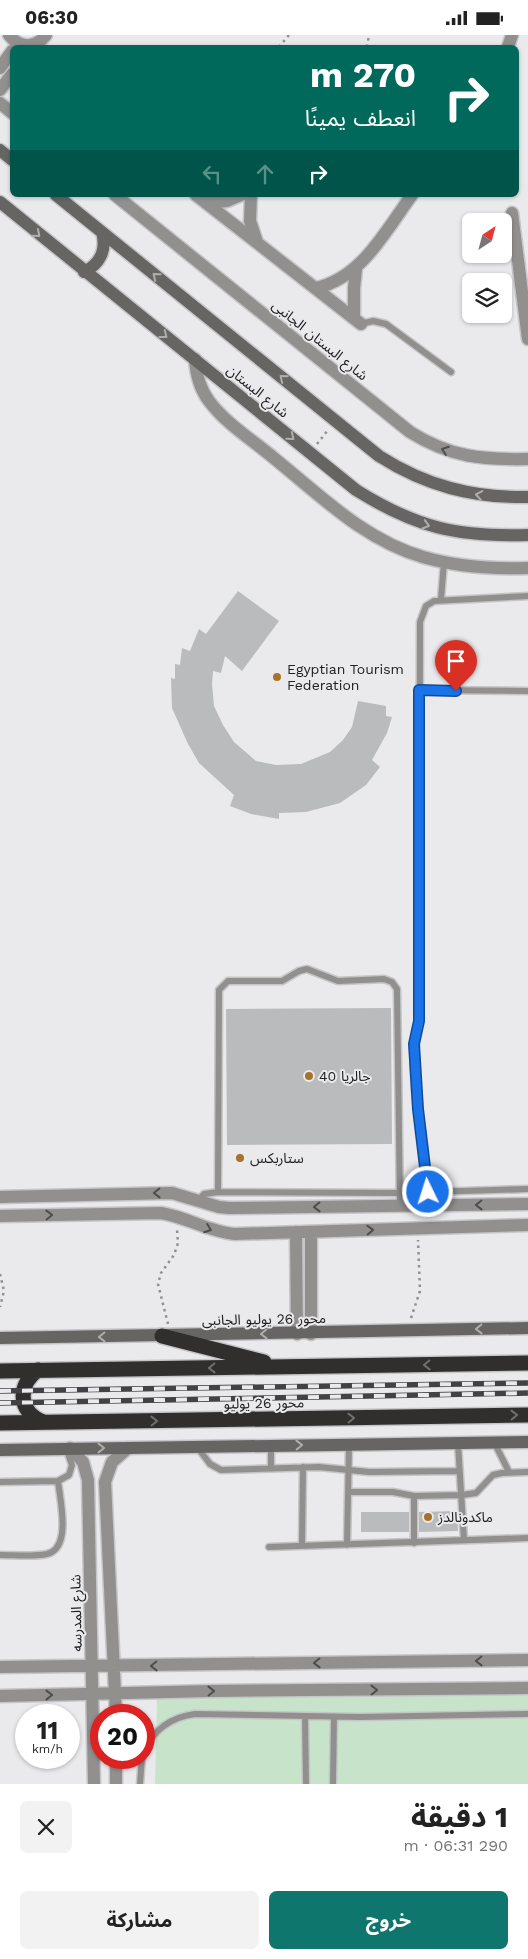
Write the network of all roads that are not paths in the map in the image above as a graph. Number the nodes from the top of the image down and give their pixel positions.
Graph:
1 (47, 35) edge
2 (33, 45) edge
3 (10, 51) edge
4 (0, 68) edge
5 (10, 76) edge
6 (0, 89) edge
7 (0, 103) edge
8 (10, 111) edge
9 (0, 150) edge
10 (10, 158) edge
11 (58, 197) edge
12 (117, 197) edge
13 (236, 197) edge
14 (251, 197) edge
15 (410, 197) edge
16 (201, 199) edge
17 (0, 202) edge
18 (512, 213) dead end
19 (102, 232) junction
20 (257, 242) junction
21 (356, 269) junction
22 (84, 272) junction
23 (316, 288) junction
24 (358, 321) junction
25 (528, 339) edge
26 (195, 359) junction
27 (451, 372) dead end
28 (528, 459) edge
29 (528, 497) edge
30 (528, 535) edge
31 (444, 562) junction
32 (528, 568) edge
33 (528, 596) edge
34 (442, 599) junction
35 (419, 690) junction
36 (528, 691) edge
37 (528, 1189) edge
38 (218, 1192) junction
39 (428, 1192) junction
40 (400, 1193) junction
41 (81, 1196) junction
42 (0, 1197) edge
43 (198, 1201) junction
44 (528, 1204) edge
45 (400, 1206) junction
46 (423, 1206) junction
47 (82, 1215) junction
48 (0, 1216) edge
49 (528, 1225) edge
50 (418, 1228) junction
51 (296, 1232) junction
52 (311, 1232) junction
53 (528, 1328) edge
54 (297, 1334) junction
55 (311, 1334) junction
56 (167, 1336) junction
57 (0, 1338) edge
58 (528, 1363) edge
59 (283, 1367) junction
60 (0, 1371) edge
61 (38, 1371) junction
62 (528, 1415) edge
63 (43, 1422) junction
64 (0, 1423) edge
65 (494, 1442) junction
66 (528, 1442) edge
67 (458, 1444) junction
68 (349, 1445) junction
69 (271, 1446) junction
70 (198, 1447) junction
71 (68, 1448) junction
72 (128, 1448) junction
73 (0, 1449) edge
74 (303, 1467) junction
75 (272, 1468) junction
76 (349, 1469) junction
77 (459, 1471) junction
78 (528, 1472) edge
79 (509, 1473) junction
80 (58, 1481) junction
81 (0, 1482) edge
82 (349, 1492) junction
83 (462, 1495) junction
84 (414, 1497) junction
85 (528, 1538) edge
86 (464, 1540) junction
87 (414, 1543) junction
88 (347, 1545) junction
89 (302, 1546) junction
90 (270, 1547) dead end
91 (0, 1555) edge
92 (528, 1660) edge
93 (92, 1666) junction
94 (115, 1666) junction
95 (0, 1667) edge
96 (528, 1688) edge
97 (116, 1694) junction
98 (0, 1695) edge
99 (93, 1695) junction
100 (116, 1704) edge
101 (528, 1714) edge
102 (305, 1716) junction
103 (334, 1717) junction
104 (155, 1735) edge
105 (116, 1769) edge
106 (141, 1769) edge
107 (94, 1784) edge
108 (116, 1784) edge
109 (140, 1784) edge
110 (306, 1784) edge
111 (333, 1784) edge

1 - 2 street
3 - 4 street
5 - 6 street
7 - 8 street
9 - 10 street
11 - 19 street, شارع البستان
28 -> 12 street, شارع البستان الجانبى
13 - 16 street
14 - 20 street
15 - 21 street
16 - 20 street
17 -> 22 street, شارع البستان
18 - 25 street
19 - 22 street
29 -> 19 street, شارع البستان
20 - 23 street
21 - 23 street
21 - 24 street
22 -> 26 street, شارع البستان
23 - 24 street
24 - 27 lane
26 -> 30 street, شارع البستان
26 - 31 street
31 - 32 street
31 - 34 lane
33 - 34 lane
34 - 35 lane
35 - 36 lane
35 - 39 lane
37 - 39 lane
38 - 40 lane
38 - 40 lane
38 - 43 lane
39 - 40 lane
39 - 46 lane
40 - 45 lane
41 - 42 street
43 -> 41 street
41 - 47 street
45 -> 43 street
44 -> 46 street
45 - 46 street
46 - 50 street
48 -> 47 street
47 -> 51 street
49 - 50 street
52 -> 50 street
51 - 52 street
51 - 54 street
52 - 55 street
53 -> 55 street, محور 26 يوليو الجانبى
54 - 55 street, محور 26 يوليو الجانبى
54 -> 56 street, محور 26 يوليو الجانبى
56 -> 57 street, محور 26 يوليو الجانبى
56 - 59 highway
58 -> 59 highway
59 -> 61 highway
60 - 61 highway
61 - 63 highway
63 -> 62 highway, محور 26 يوليو
63 - 64 highway, محور 26 يوليو
65 - 66 street
65 - 67 street
65 - 79 lane
67 - 68 street
67 - 77 lane
69 -> 68 street
68 - 76 lane
69 - 70 street
69 - 75 lane
70 - 72 street
70 - 75 lane
71 -> 72 street
71 - 73 street
71 - 80 lane
71 - 93 street, شارع المدرسه
72 - 94 street
74 - 75 lane
74 - 76 lane
74 - 89 lane
76 - 77 lane
76 - 82 lane
77 - 83 lane
78 - 79 lane
79 - 83 lane
80 - 81 lane
80 - 91 lane
82 - 84 lane
82 - 88 lane
83 - 84 lane
83 - 86 lane
84 - 87 lane
85 - 86 lane
86 - 87 lane
87 - 88 lane
88 - 89 lane
89 - 90 lane
92 -> 94 street
93 - 94 street
93 - 95 street
93 - 99 street, شارع المدرسه
94 - 97 street
97 -> 96 street
97 - 99 street
97 - 100 street
98 -> 99 street
99 - 107 street, شارع المدرسه
101 - 103 lane
102 - 103 lane
102 - 104 lane
102 - 110 lane
103 - 111 lane
105 - 108 street
106 - 109 lane

